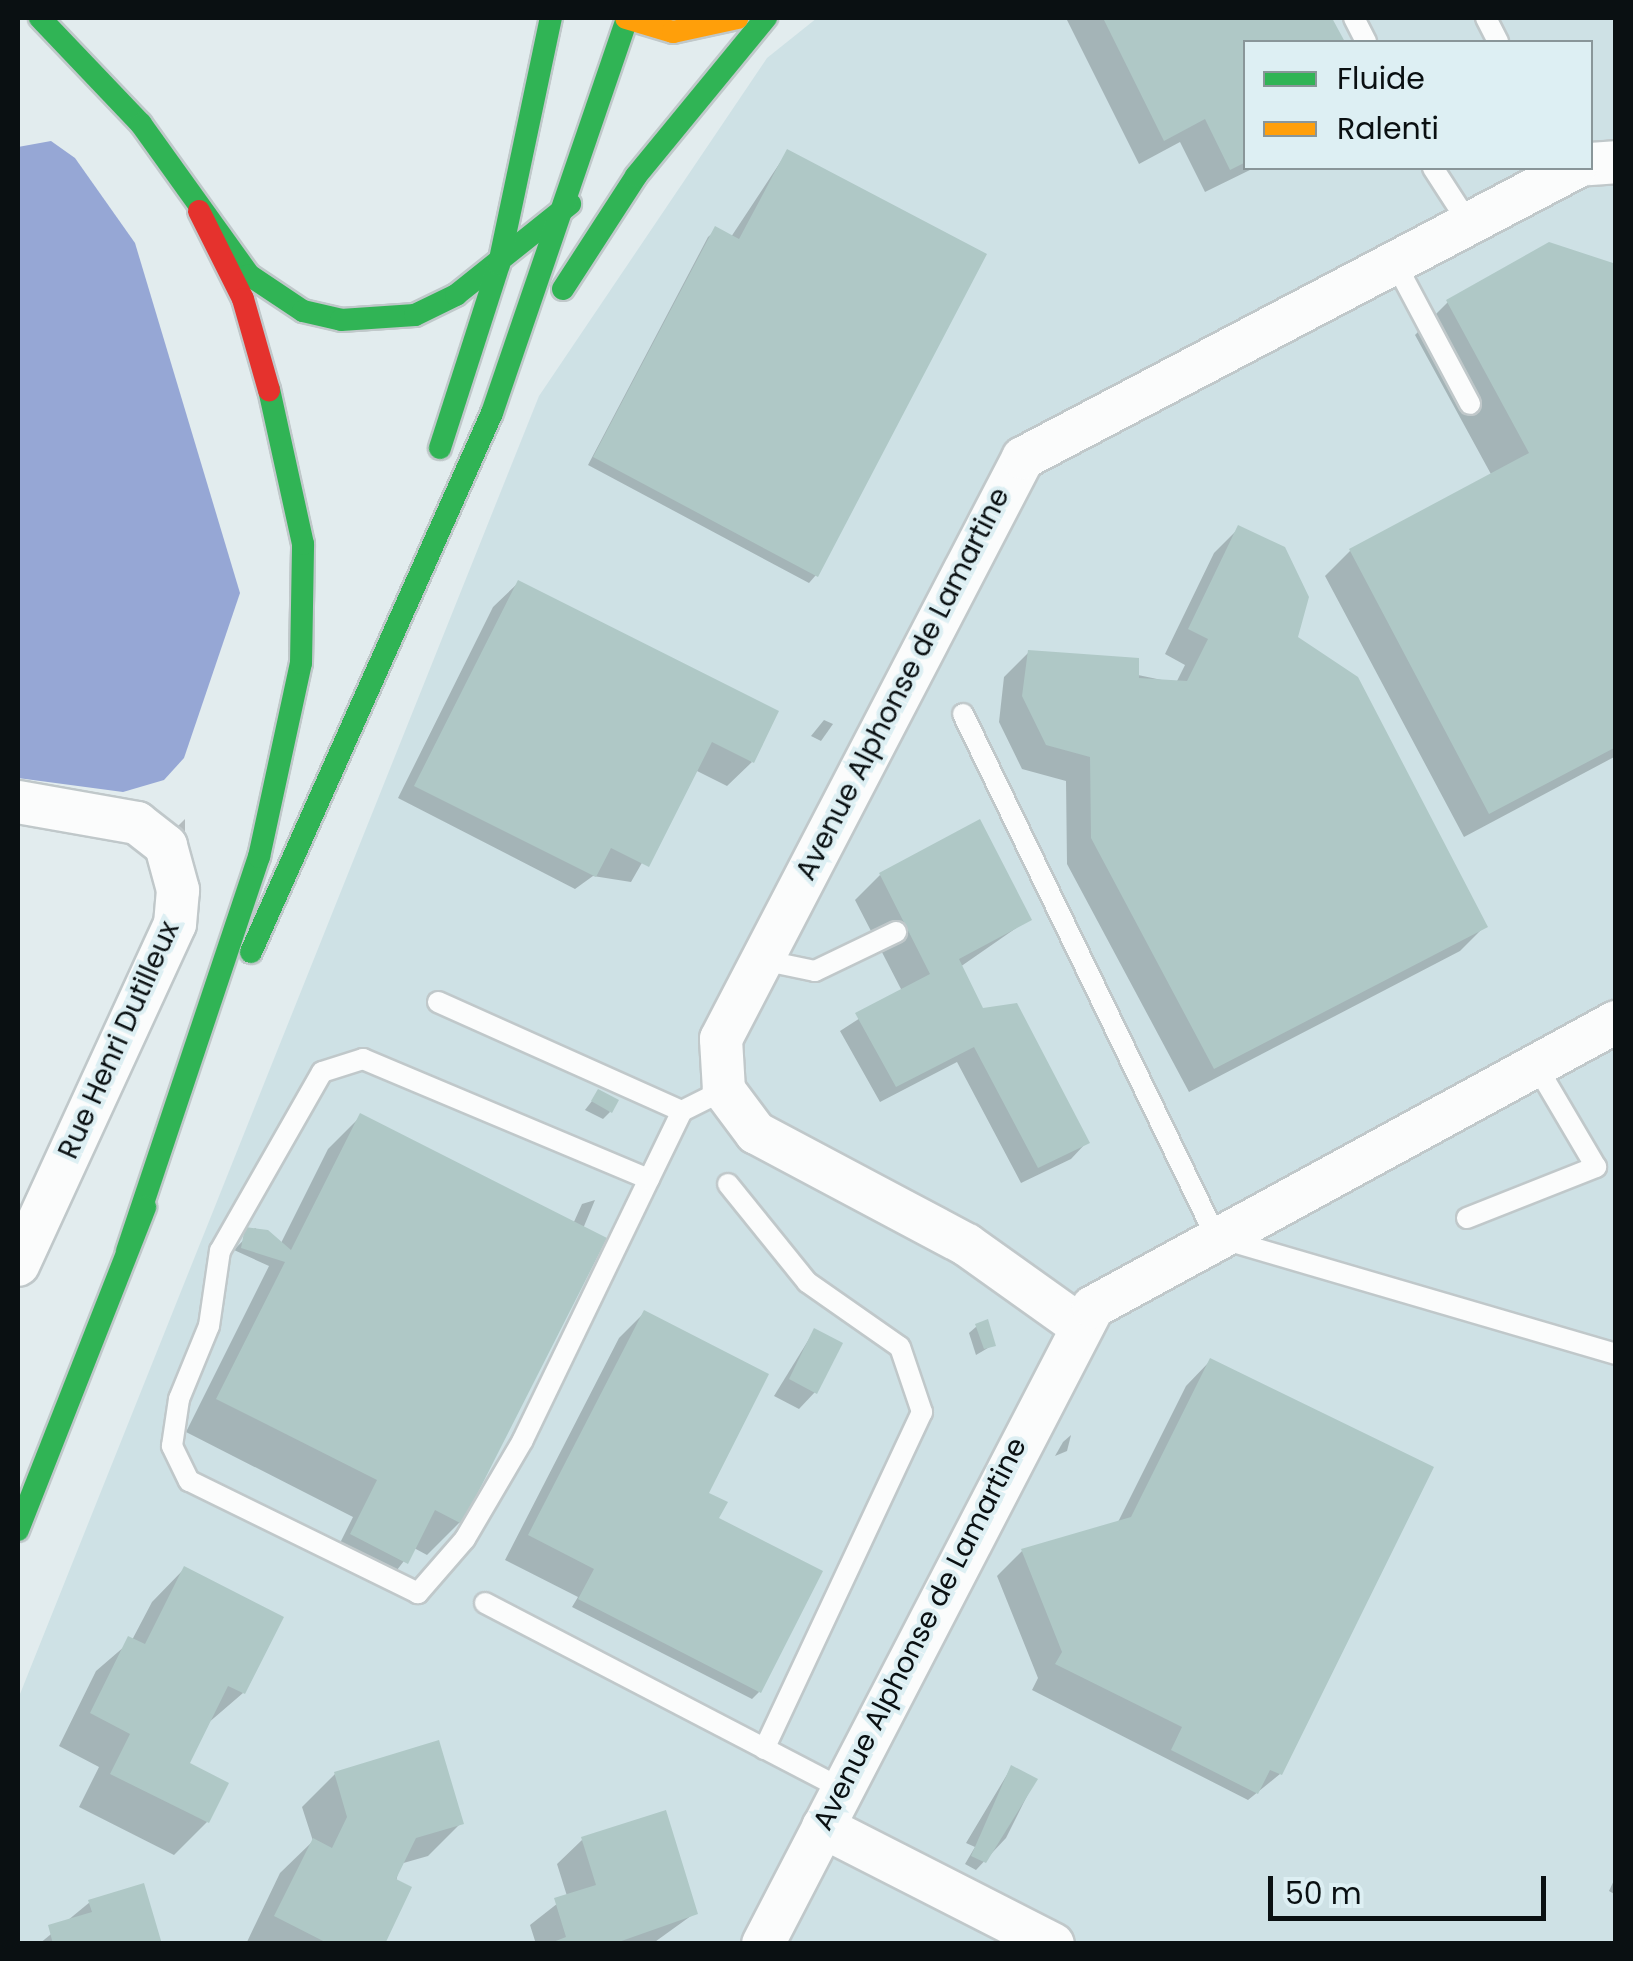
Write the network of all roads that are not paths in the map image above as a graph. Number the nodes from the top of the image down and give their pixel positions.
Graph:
1 (40, 18) edge
2 (551, 18) edge
3 (627, 18) edge
4 (737, 18) edge
5 (766, 18) edge
6 (1434, 170) edge
7 (1566, 170) edge
8 (570, 204) junction
9 (199, 211) junction
10 (1466, 220) junction
11 (1392, 257) junction
12 (498, 264) junction
13 (1470, 404) dead end
14 (492, 412) junction
15 (430, 477) dead end
16 (420, 506) dead end
17 (963, 714) dead end
18 (316, 794) junction
19 (18, 802) edge
20 (896, 932) dead end
21 (762, 960) junction
22 (438, 1002) dead end
23 (1616, 1022) edge
24 (1536, 1064) junction
25 (724, 1090) junction
26 (682, 1112) junction
27 (650, 1180) junction
28 (728, 1184) dead end
29 (1466, 1218) dead end
30 (1216, 1237) junction
31 (127, 1251) junction
32 (18, 1266) edge
33 (1079, 1324) junction
34 (1616, 1354) edge
35 (18, 1530) edge
36 (485, 1603) dead end
37 (764, 1750) junction
38 (842, 1789) junction
39 (823, 1826) junction
40 (763, 1944) edge
41 (1053, 1944) edge

1 - 9 main road
2 - 12 main road
3 - 4 main road
3 - 8 main road
5 - 14 main road
6 - 10 lane
7 - 10 street, Avenue Alphonse de Lamartine
8 - 12 main road
8 - 14 main road
9 - 12 main road
9 - 31 main road
10 - 11 street, Avenue Alphonse de Lamartine
11 - 13 lane
11 - 21 street, Avenue Alphonse de Lamartine
12 - 15 main road
14 - 18 main road
16 - 18 main road
17 - 30 lane
18 - 31 main road
19 - 32 street, Rue Henri Dutilleux
20 - 21 lane
21 - 25 street, Avenue Alphonse de Lamartine
22 - 26 lane
23 - 24 street, Avenue Alphonse de Lamartine
24 - 29 lane
24 - 30 street, Avenue Alphonse de Lamartine
25 - 26 lane
25 - 33 street
26 - 27 lane
27 - 27 lane
28 - 37 lane
30 - 33 street, Avenue Alphonse de Lamartine
30 - 34 lane
31 - 35 main road
33 - 38 street, Avenue Alphonse de Lamartine
36 - 37 lane
37 - 38 lane
38 - 39 street, Avenue Alphonse de Lamartine
39 - 40 street, Avenue Alphonse de Lamartine
39 - 41 street

